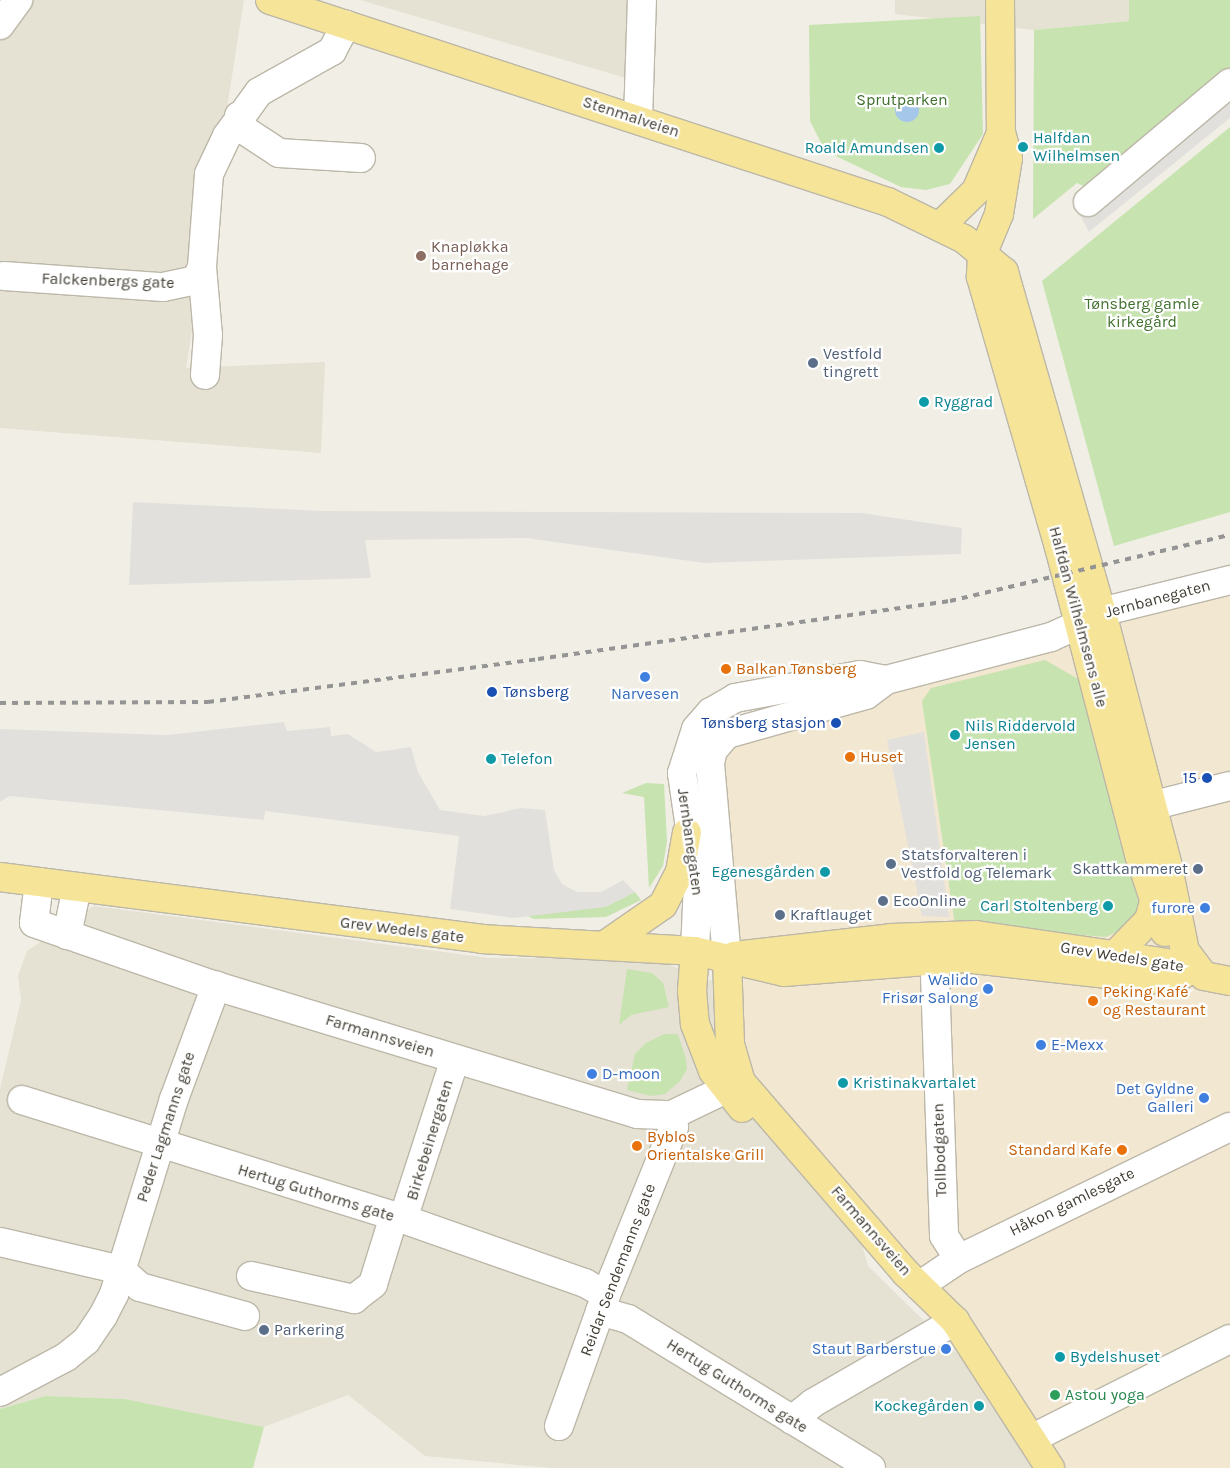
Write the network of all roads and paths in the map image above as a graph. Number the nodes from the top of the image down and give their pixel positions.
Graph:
1 (18, 0) edge
2 (270, 0) edge
3 (642, 0) edge
4 (1000, 0) edge
5 (346, 24) junction
6 (0, 25) edge
7 (1230, 84) edge
8 (239, 116) junction
9 (638, 119) junction
10 (1001, 132) junction
11 (361, 158) dead end
12 (1088, 202) dead end
13 (940, 226) junction
14 (982, 255) junction
15 (202, 267) junction
16 (4, 276) dead end
17 (205, 375) dead end
18 (1230, 580) edge
19 (1091, 618) junction
20 (886, 680) junction
21 (1230, 786) edge
22 (1151, 806) junction
23 (687, 833) junction
24 (0, 877) edge
25 (39, 882) junction
26 (77, 887) junction
27 (1154, 898) junction
28 (67, 935) junction
29 (605, 945) junction
30 (695, 951) junction
31 (1116, 954) junction
32 (727, 958) junction
33 (1183, 970) junction
34 (935, 976) dead end
35 (1230, 981) edge
36 (216, 986) junction
37 (1230, 1000) edge
38 (454, 1059) junction
39 (734, 1087) junction
40 (22, 1100) dead end
41 (672, 1115) junction
42 (1230, 1127) edge
43 (161, 1145) junction
44 (398, 1218) junction
45 (0, 1242) edge
46 (959, 1259) junction
47 (121, 1270) junction
48 (250, 1276) dead end
49 (919, 1286) junction
50 (603, 1303) junction
51 (245, 1316) dead end
52 (955, 1321) junction
53 (1230, 1339) edge
54 (0, 1392) edge
55 (792, 1420) junction
56 (560, 1426) dead end
57 (1033, 1438) junction
58 (870, 1468) edge
59 (1050, 1468) edge

1 - 6 street
2 - 5 main road, Stenmalveien
3 - 9 street
4 - 10 main road
5 - 8 street
5 - 9 main road, Stenmalveien
7 - 12 street
8 - 11 street
8 - 15 street
9 - 13 main road, Stenmalveien
10 - 13 main road
10 - 14 main road
13 - 14 main road, Stenmalveien
14 - 19 main road, Halfdan Wilhelmsens alle
15 - 16 street, Falckenbergs gate
15 - 17 street
18 - 19 street, Jernbanegaten
19 - 20 street, Jernbanegaten
19 - 22 main road, Halfdan Wilhelmsens alle
19 - 27 main road, Halfdan Wilhelmsens alle
20 - 23 street, Jernbanegaten
20 - 32 street, Jernbanegaten
21 - 22 street
22 - 33 main road, Halfdan Wilhelmsens alle
23 - 29 main road
23 - 30 street, Jernbanegaten
24 - 25 main road
25 - 26 main road
25 - 28 street, Farmannsveien
26 - 28 street
26 - 29 main road, Grev Wedels gate
27 - 31 main road
27 - 33 main road, Halfdan Wilhelmsens alle
28 - 36 street, Farmannsveien
29 - 30 main road, Grev Wedels gate
30 - 32 main road, Grev Wedels gate
30 - 39 main road, Farmannsveien
31 - 32 main road, Grev Wedels gate
31 - 33 main road, Grev Wedels gate
32 - 33 main road, Grev Wedels gate
32 - 39 main road, Farmannsveien
33 - 35 main road
33 - 37 main road
34 - 46 street, Tollbodgaten
36 - 38 street, Farmannsveien
36 - 43 street, Peder Lagmanns gate
38 - 41 street, Farmannsveien
38 - 44 street, Birkebeinergaten
39 - 41 street, Farmannsveien
39 - 49 main road, Farmannsveien
40 - 43 street, Hertug Guthorms gate
41 - 50 street, Reidar Sendemanns gate
42 - 46 street, Håkon gamlesgate
43 - 44 street, Hertug Guthorms gate
43 - 47 street, Peder Lagmanns gate
44 - 48 street, Birkebeinergaten
44 - 50 street, Hertug Guthorms gate
45 - 47 street
46 - 49 street, Håkon gamlesgate
47 - 51 street
47 - 54 street, Peder Lagmanns gate
49 - 52 main road
50 - 55 street, Hertug Guthorms gate
50 - 56 street, Reidar Sendemanns gate
52 - 55 street
52 - 57 main road
53 - 57 street
55 - 58 street, Hertug Guthorms gate
57 - 59 main road

